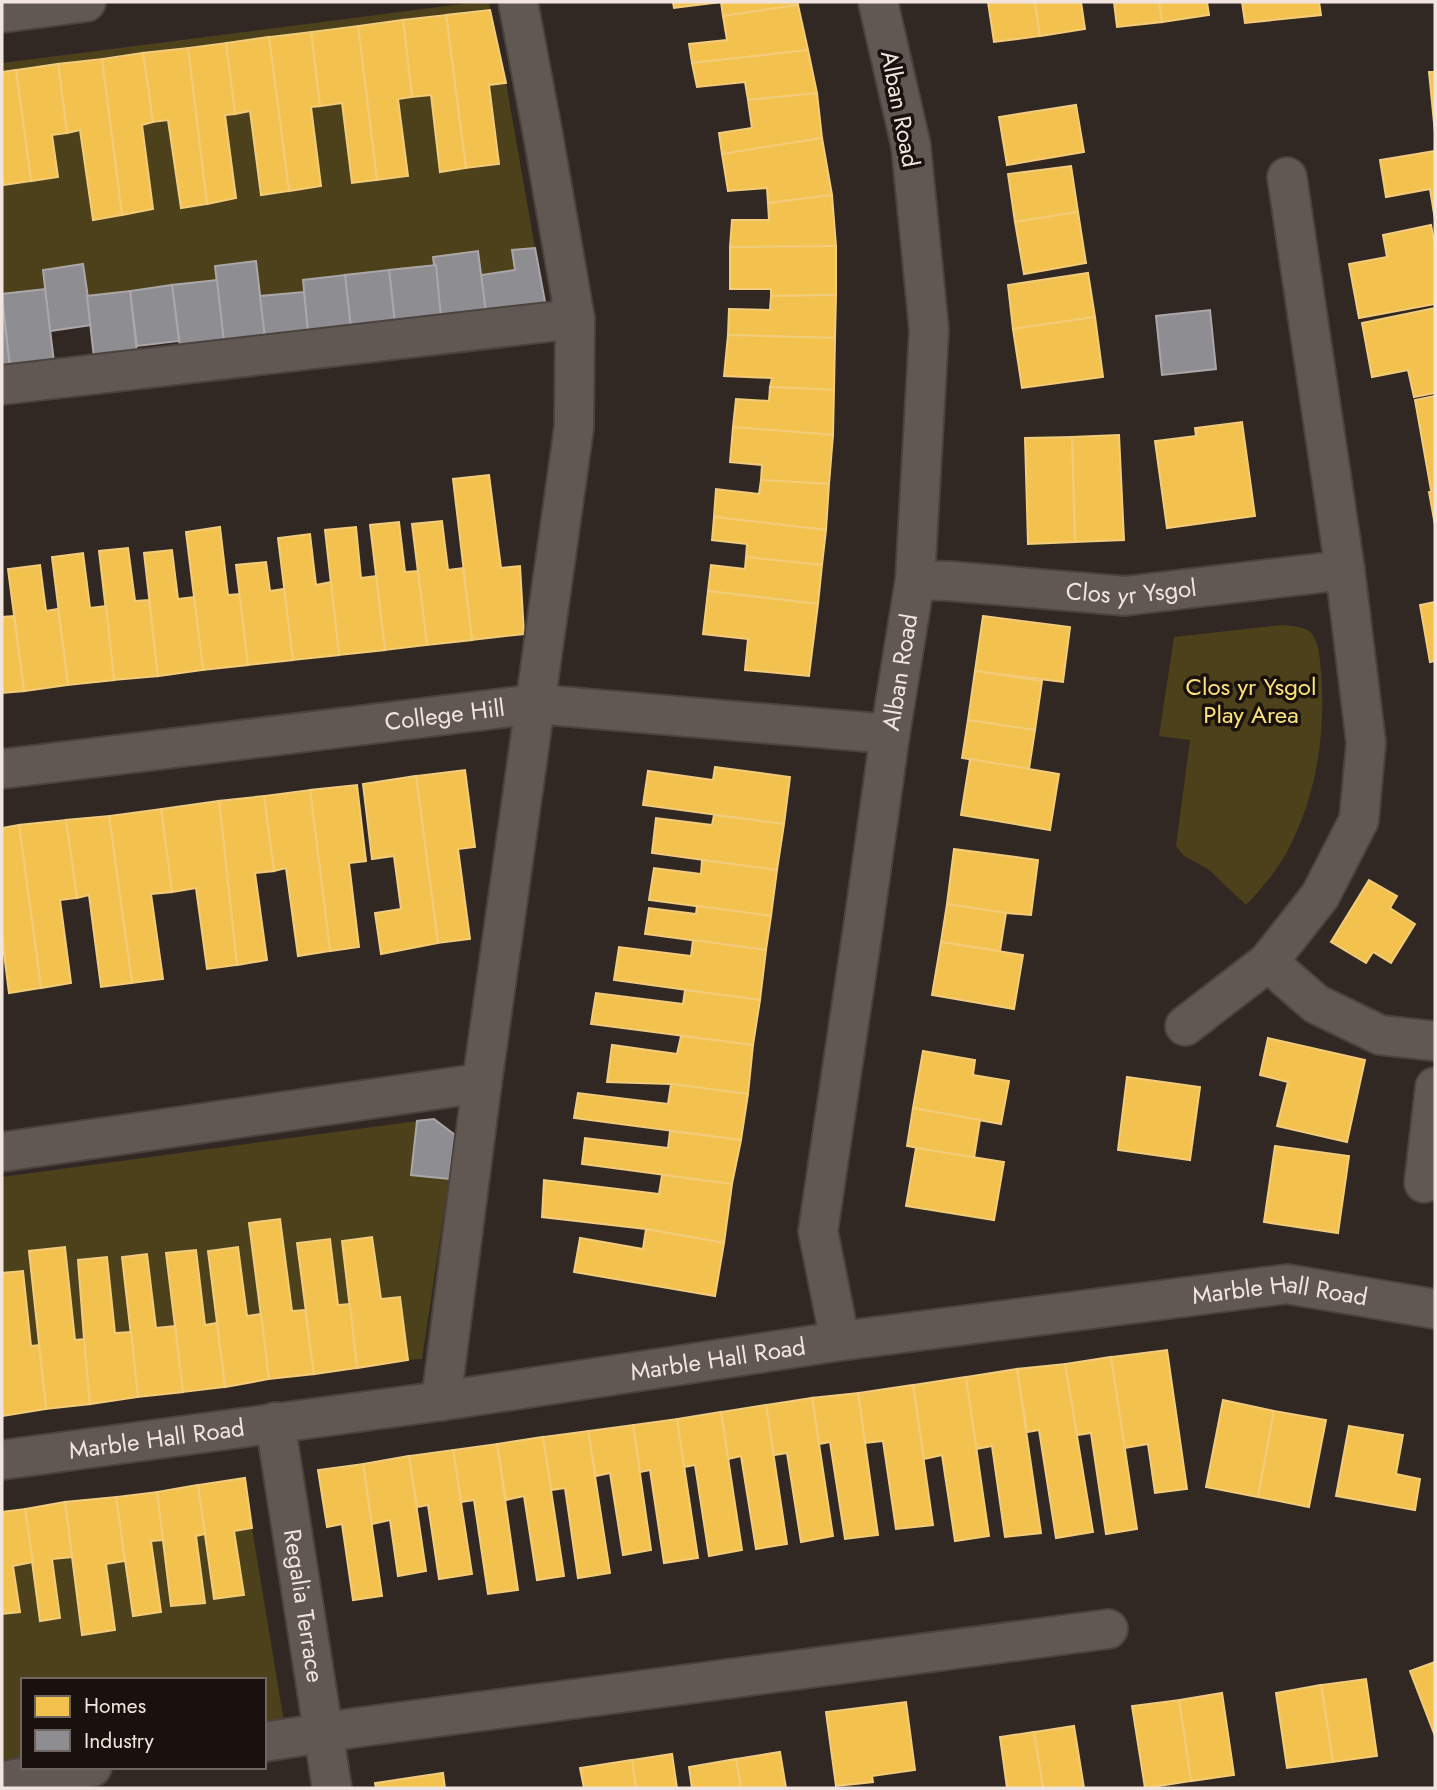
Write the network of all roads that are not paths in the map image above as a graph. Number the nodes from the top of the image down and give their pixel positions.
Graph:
1 (86, 2) edge
2 (518, 2) edge
3 (878, 2) edge
4 (2, 13) edge
5 (1287, 177) dead end
6 (575, 319) junction
7 (2, 385) edge
8 (1345, 570) junction
9 (915, 580) junction
10 (536, 704) junction
11 (890, 734) junction
12 (2, 769) edge
13 (1268, 962) junction
14 (1185, 1026) dead end
15 (1435, 1041) edge
16 (482, 1083) junction
17 (1435, 1087) edge
18 (2, 1152) edge
19 (1424, 1183) dead end
20 (1435, 1309) edge
21 (840, 1341) junction
22 (441, 1401) junction
23 (275, 1422) junction
24 (2, 1460) edge
25 (1108, 1629) dead end
26 (323, 1732) junction
27 (266, 1742) edge
28 (79, 1769) edge
29 (2, 1781) edge
30 (332, 1788) edge

1 - 4 street
2 - 6 street
3 - 9 street, Alban Road
5 - 8 street
6 - 7 street
6 - 10 street
8 - 9 street, Clos yr Ysgol
8 - 13 street
9 - 11 street, Alban Road
10 - 11 street, College Hill
10 - 12 street, College Hill
10 - 16 street
11 - 21 street, Alban Road
13 - 14 street
13 - 15 street
16 - 18 street
16 - 22 street
17 - 19 street
20 - 21 street, Marble Hall Road
21 - 22 street, Marble Hall Road
22 - 23 street, Marble Hall Road
23 - 24 street, Marble Hall Road
23 - 26 street, Regalia Terrace
25 - 26 street
26 - 27 street
26 - 30 street, Regalia Terrace
28 - 29 street

